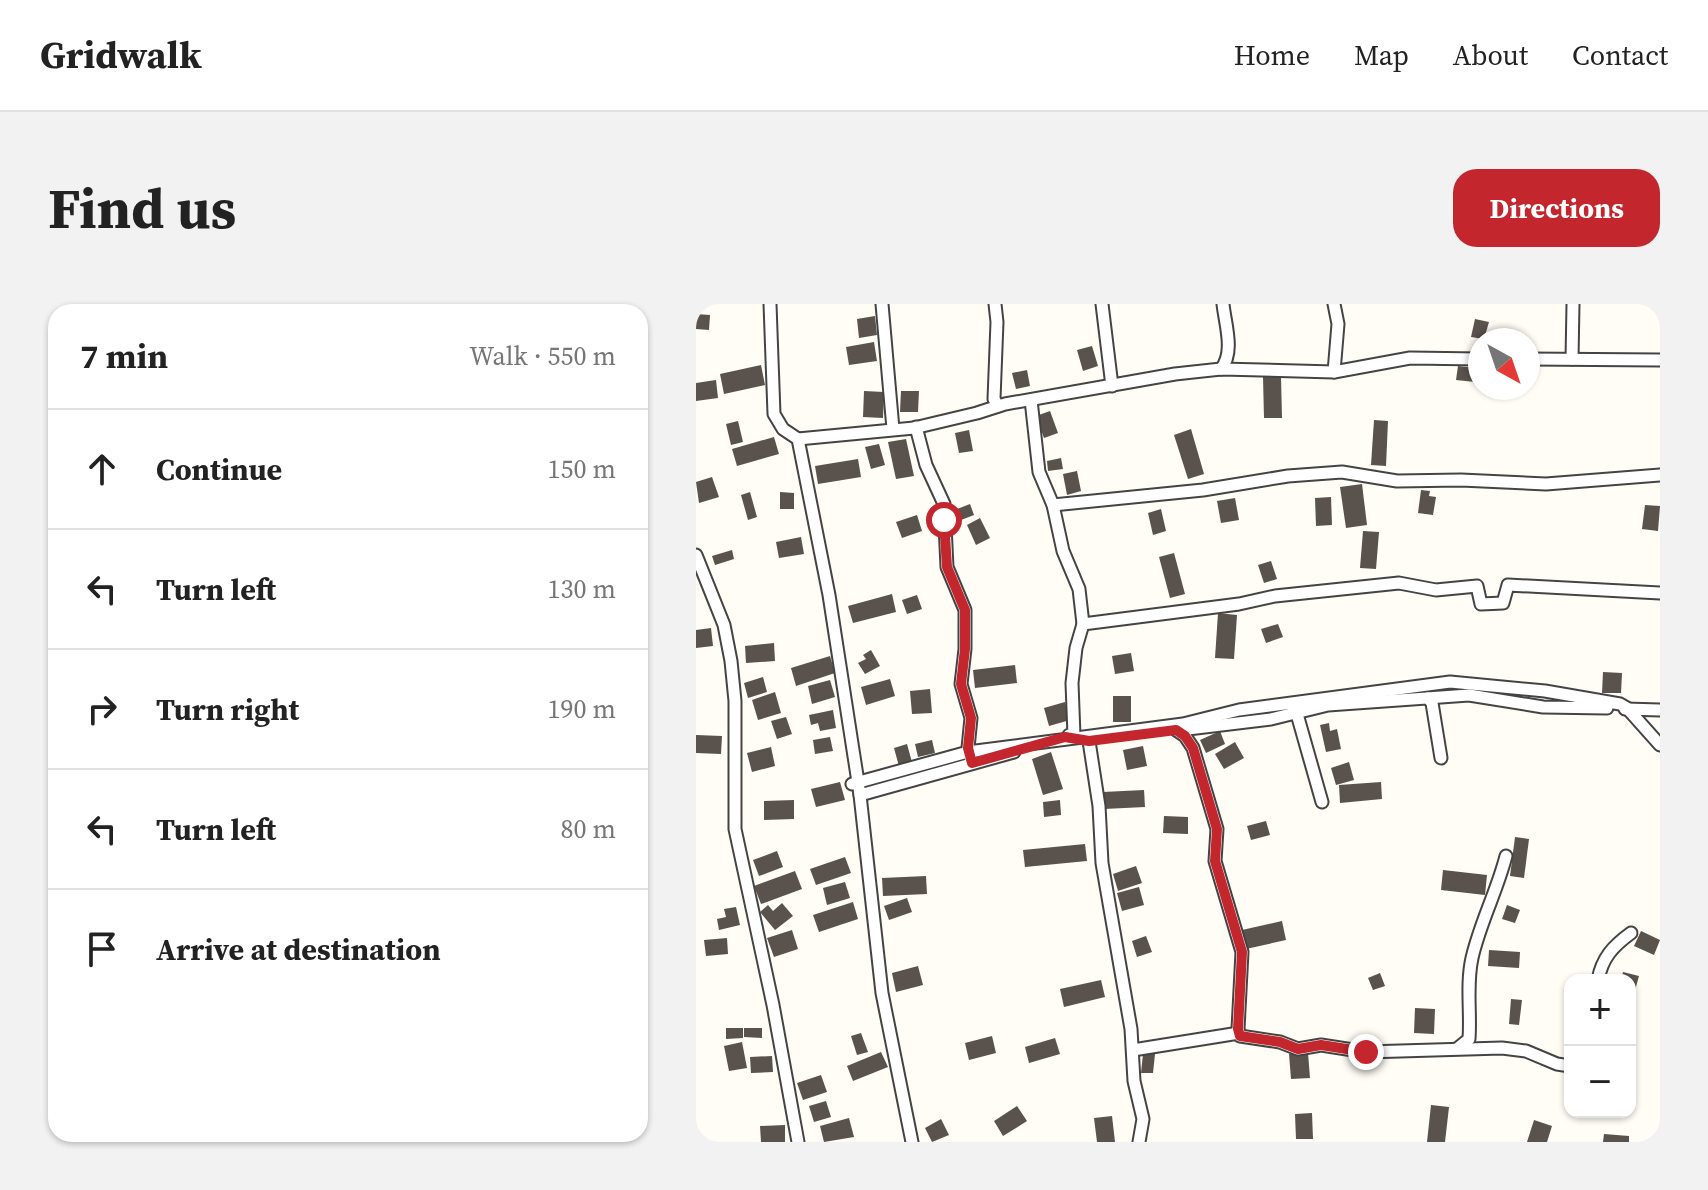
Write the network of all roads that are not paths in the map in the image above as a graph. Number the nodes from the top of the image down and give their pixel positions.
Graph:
1 (770, 304) edge
2 (882, 304) edge
3 (995, 304) edge
4 (1102, 304) edge
5 (1223, 304) edge
6 (1334, 304) edge
7 (1573, 304) edge
8 (1468, 359) edge
9 (1540, 359) edge
10 (1572, 359) junction
11 (1660, 360) edge
12 (1221, 369) junction
13 (1334, 372) junction
14 (1112, 386) junction
15 (1031, 400) junction
16 (998, 406) junction
17 (916, 427) junction
18 (893, 429) junction
19 (798, 439) junction
20 (1660, 475) edge
21 (1053, 505) junction
22 (696, 555) edge
23 (1660, 593) edge
24 (1083, 624) junction
25 (1428, 698) junction
26 (1294, 703) junction
27 (1660, 710) edge
28 (1176, 730) junction
29 (1070, 737) junction
30 (1089, 741) junction
31 (1660, 745) edge
32 (1441, 758) dead end
33 (972, 763) junction
34 (851, 784) dead end
35 (860, 795) junction
36 (1322, 802) dead end
37 (1506, 856) dead end
38 (1631, 933) dead end
39 (1600, 974) edge
40 (1239, 1033) junction
41 (1458, 1049) junction
42 (1133, 1050) junction
43 (1564, 1065) edge
44 (798, 1142) edge
45 (912, 1142) edge
46 (1139, 1142) edge

1 - 19 street
2 - 18 street
3 - 16 street
4 - 14 street
5 - 12 street
6 - 13 street
7 - 10 street
8 - 13 street
9 - 10 street
10 - 11 street
12 - 13 street
12 - 14 street
14 - 15 street
15 - 16 street
15 - 21 street
16 - 17 street
17 - 18 street
17 - 33 street
18 - 19 street
19 - 35 street
20 - 21 street
21 - 24 street
22 - 44 street
23 - 24 street
24 - 29 street
25 - 27 street
25 - 28 street
25 - 32 street
26 - 29 street
26 - 31 street
26 - 36 street
28 - 30 street
28 - 40 street
29 - 30 street
29 - 33 street
29 - 34 street
30 - 42 street
33 - 35 street
35 - 45 street
37 - 41 street
38 - 39 street
40 - 41 street
40 - 42 street
41 - 43 street
42 - 46 street

